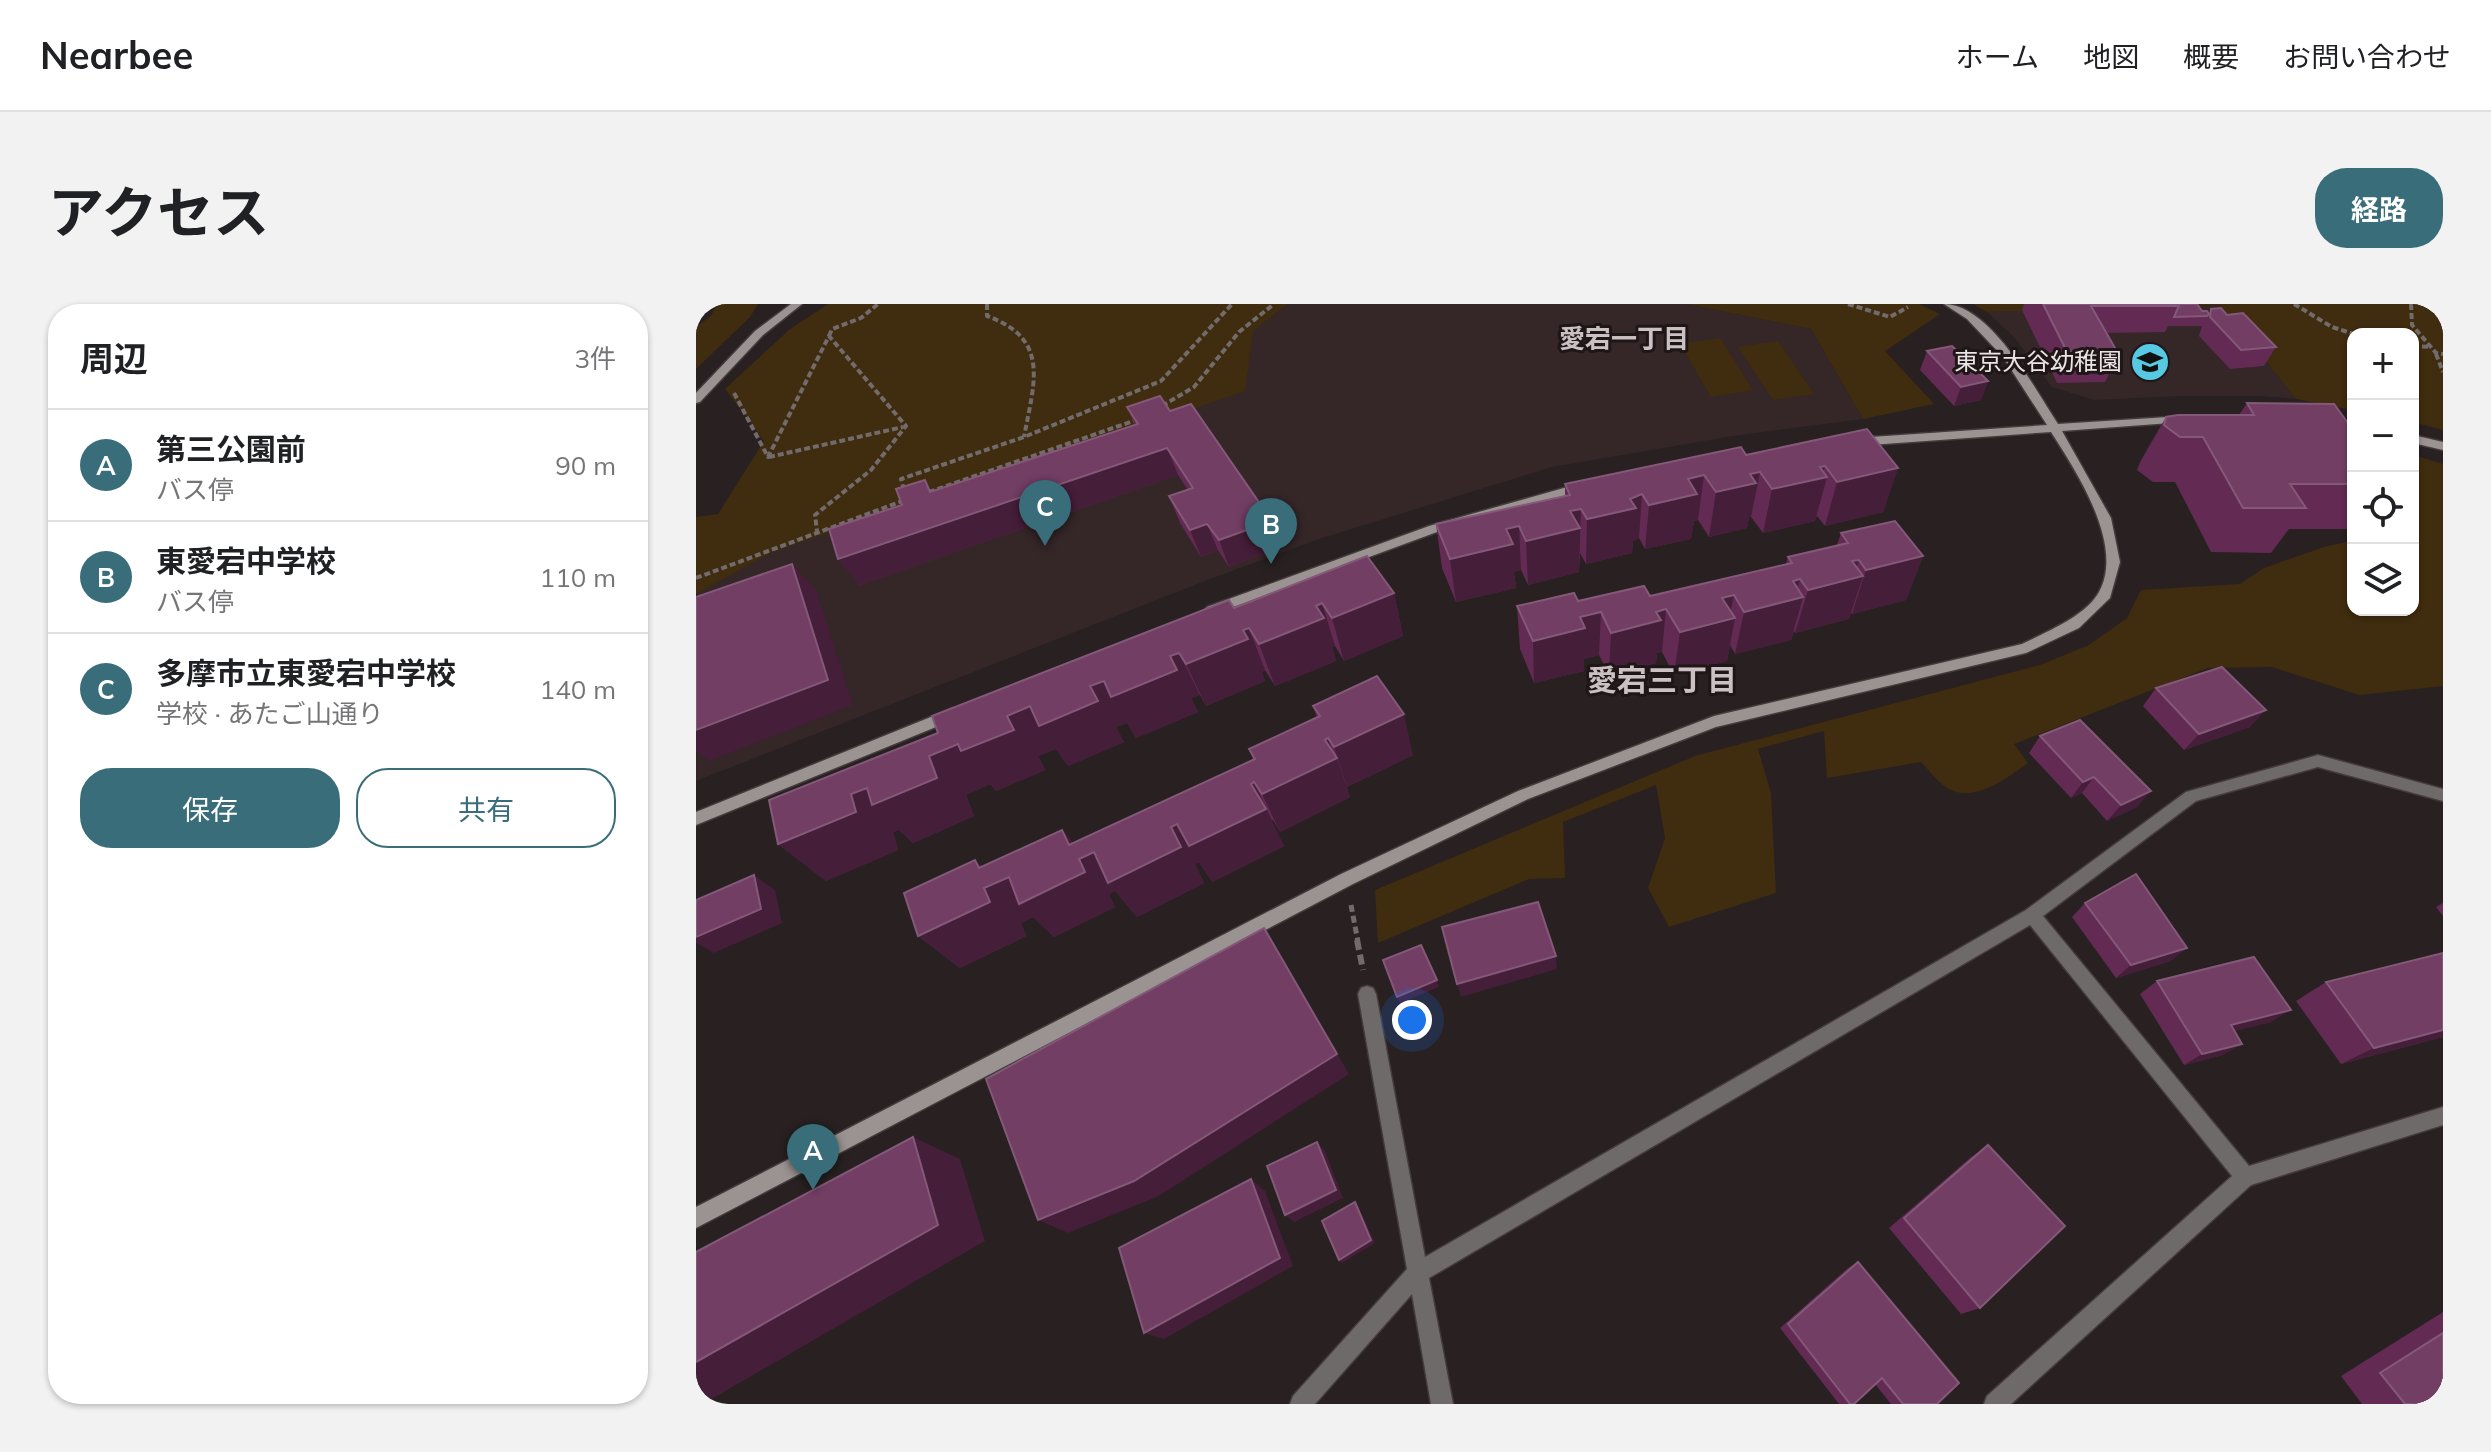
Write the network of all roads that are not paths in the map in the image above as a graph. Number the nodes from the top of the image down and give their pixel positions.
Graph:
1 (1949, 304) edge
2 (793, 305) edge
3 (696, 400) edge
4 (2195, 419) edge
5 (2053, 427) junction
6 (2419, 440) edge
7 (1841, 443) edge
8 (2443, 446) edge
9 (1596, 484) edge
10 (1195, 617) edge
11 (960, 711) edge
12 (2443, 795) edge
13 (696, 819) edge
14 (2032, 915) junction
15 (1367, 994) road end
16 (2443, 1116) edge
17 (2245, 1177) junction
18 (696, 1218) edge
19 (1416, 1274) junction
20 (1301, 1404) edge
21 (1442, 1404) edge
22 (1995, 1404) edge

1 - 5 street
2 - 3 street
4 - 5 street
5 - 7 street
5 - 18 street
6 - 8 street
9 - 10 street
11 - 13 street
12 - 14 street
14 - 17 street
14 - 19 street
15 - 19 street
16 - 17 street
17 - 22 street
19 - 20 street
19 - 21 street

